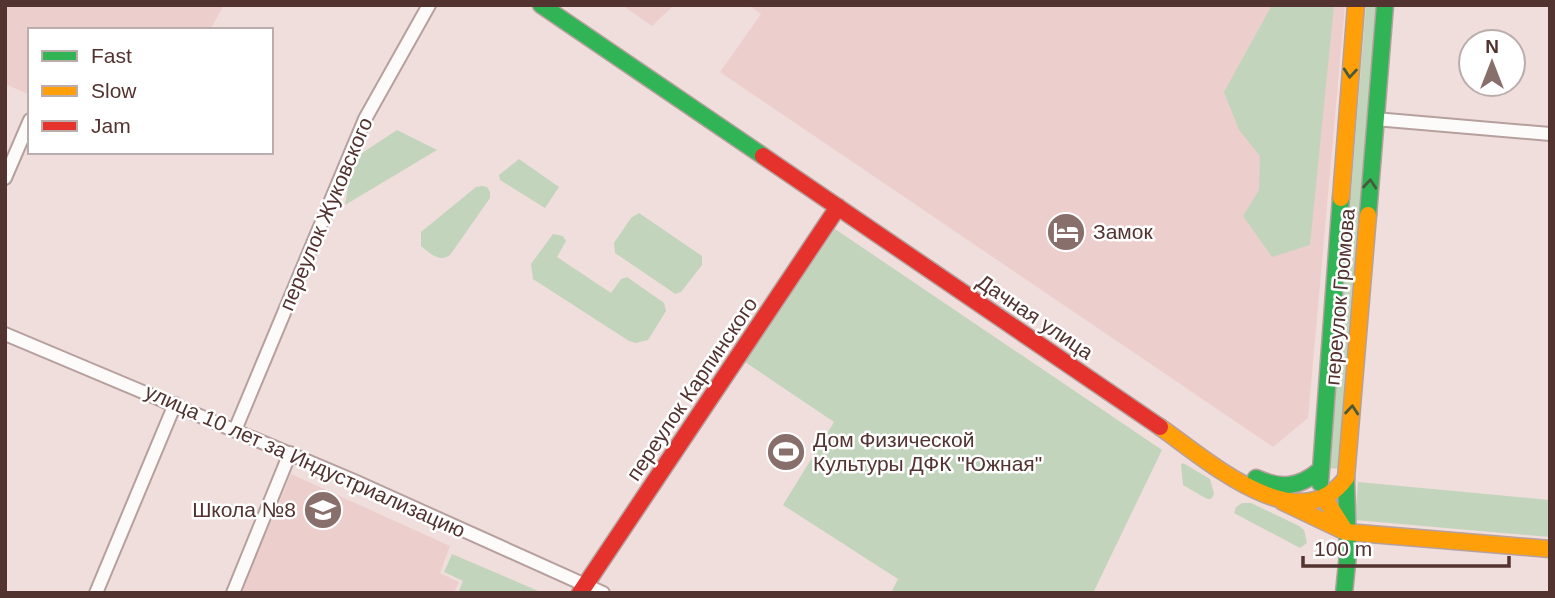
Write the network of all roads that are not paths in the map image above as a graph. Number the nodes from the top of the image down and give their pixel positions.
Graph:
1 (429, 5) edge
2 (541, 5) edge
3 (561, 5) edge
4 (1356, 5) edge
5 (1385, 5) edge
6 (603, 41) junction
7 (1375, 119) junction
8 (28, 125) edge
9 (1550, 134) edge
10 (5, 178) edge
11 (841, 203) junction
12 (5, 334) edge
13 (175, 404) junction
14 (235, 429) junction
15 (290, 453) junction
16 (1319, 471) junction
17 (1346, 478) junction
18 (1275, 492) junction
19 (1325, 499) junction
20 (1346, 532) junction
21 (1550, 549) edge
22 (582, 589) edge
23 (96, 593) edge
24 (233, 593) edge
25 (603, 593) edge
26 (1344, 593) edge

1 - 14 street, переулок Жуковского
2 - 6 main road, Дачная улица
3 - 6 main road, Дачная улица
4 -> 16 main road, переулок Громова
5 - 7 main road, переулок Громова
6 - 11 main road, Дачная улица
7 - 9 street
17 -> 7 main road, переулок Громова
8 - 10 street
11 - 18 main road, Дачная улица
11 - 22 main road, переулок Карпинского
12 - 13 street, улица 10 лет за Индустриализацию
13 - 14 street, улица 10 лет за Индустриализацию
13 - 23 street
14 - 15 street, улица 10 лет за Индустриализацию
15 - 22 street, улица 10 лет за Индустриализацию
15 - 24 street
16 - 18 main road
16 - 19 main road, переулок Громова
17 - 19 main road
17 - 20 main road, переулок Громова
18 - 19 main road
18 - 20 main road, Дачная улица
19 - 20 main road
20 - 21 main road, Дачная улица
20 - 26 main road, переулок Громова
22 - 25 street, улица 10 лет за Индустриализацию

